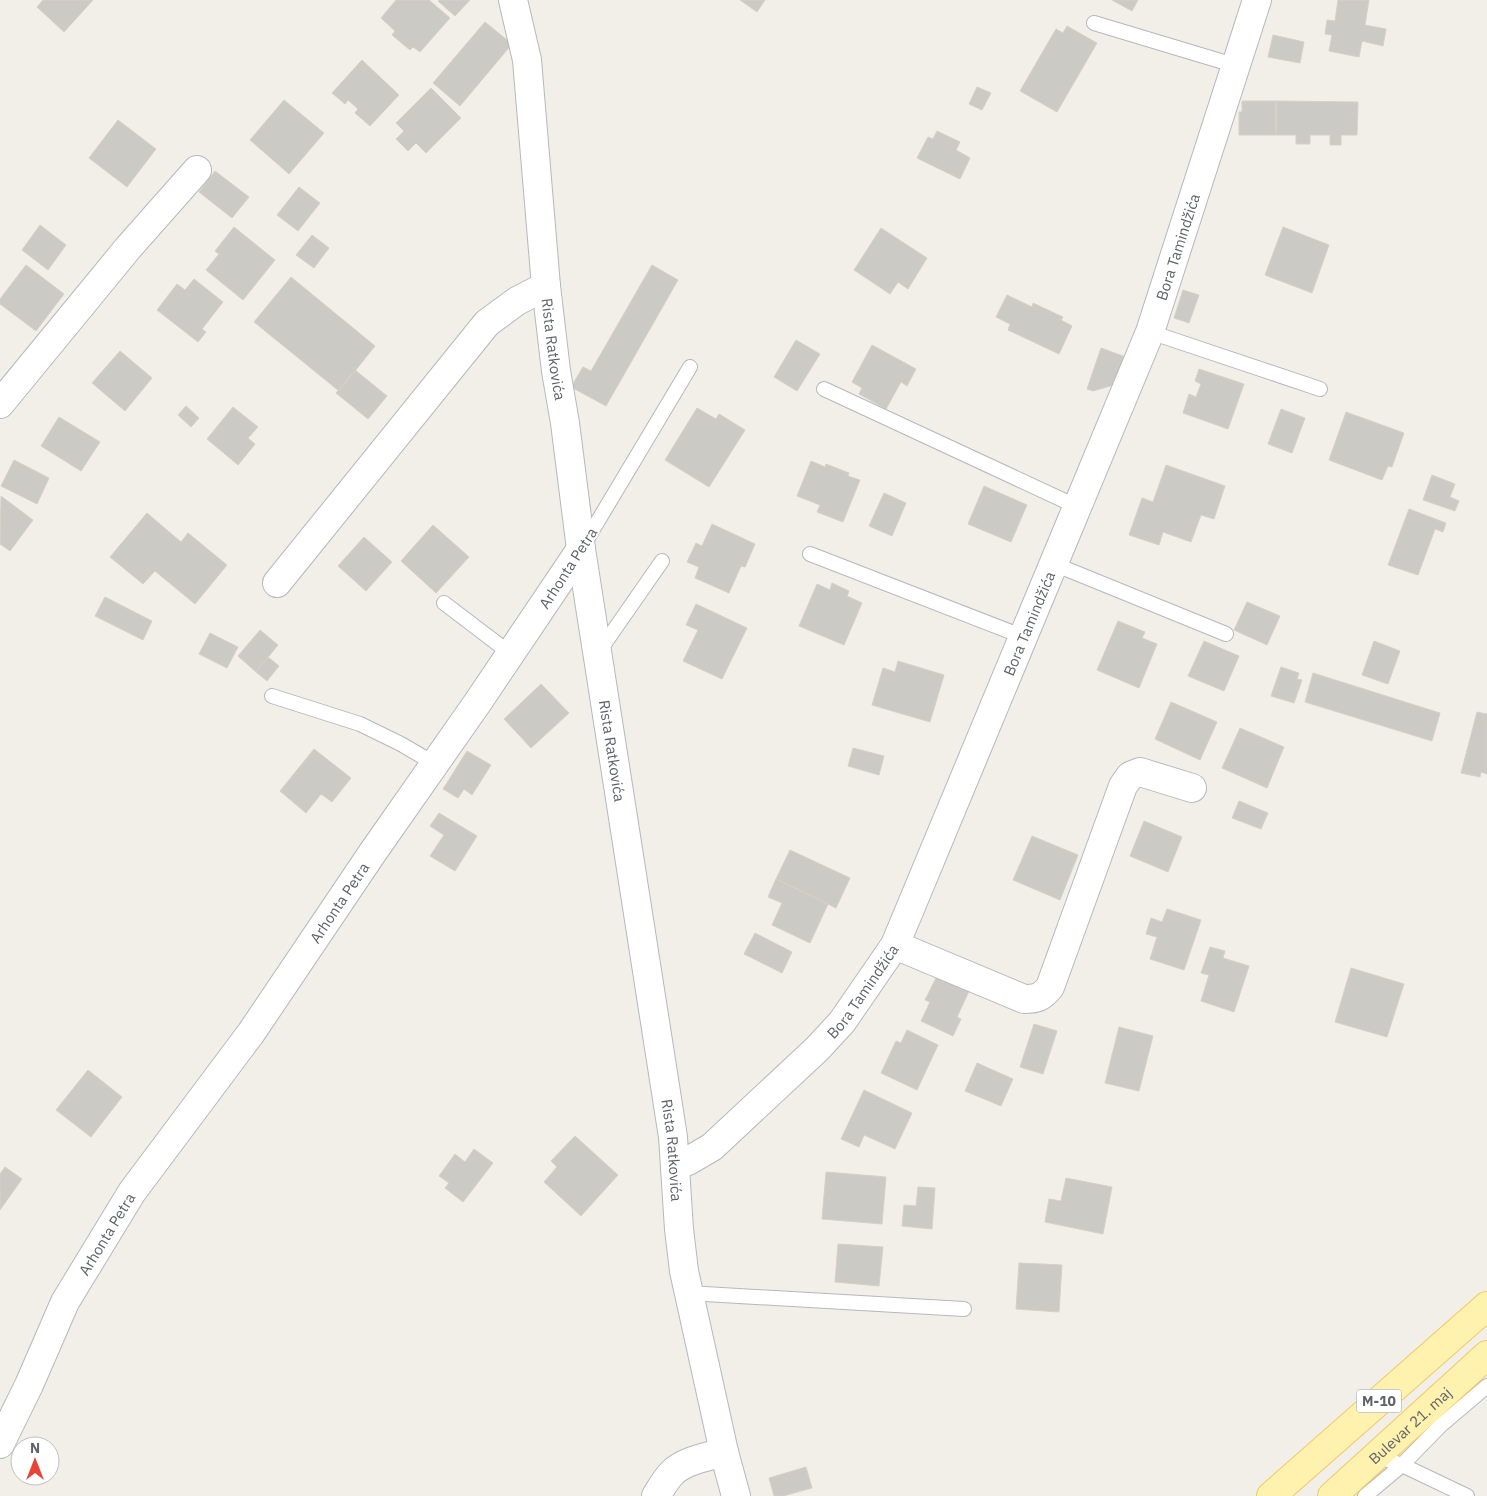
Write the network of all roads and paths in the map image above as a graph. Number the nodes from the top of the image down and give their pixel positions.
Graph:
1 (513, 0) edge
2 (1258, 0) edge
3 (1094, 24) dead end
4 (1237, 66) junction
5 (197, 170) dead end
6 (546, 286) junction
7 (1150, 332) junction
8 (690, 367) dead end
9 (824, 389) dead end
10 (1320, 389) dead end
11 (0, 404) edge
12 (1078, 507) junction
13 (581, 549) junction
14 (810, 554) dead end
15 (662, 561) dead end
16 (1054, 564) junction
17 (277, 583) dead end
18 (444, 603) dead end
19 (1226, 634) dead end
20 (1024, 637) junction
21 (511, 654) junction
22 (598, 654) junction
23 (272, 696) dead end
24 (435, 764) junction
25 (1192, 788) dead end
26 (895, 945) junction
27 (675, 1166) junction
28 (688, 1293) junction
29 (1487, 1306) edge
30 (964, 1310) dead end
31 (1487, 1355) edge
32 (1487, 1386) edge
33 (0, 1444) edge
34 (724, 1452) junction
35 (1389, 1460) junction
36 (656, 1496) edge
37 (736, 1496) edge
38 (1271, 1496) edge
39 (1332, 1496) edge
40 (1365, 1496) edge
41 (1467, 1496) edge

1 - 6 street, Rista Ratkovića
2 - 4 street, Bora Tamindžića
3 - 4 lane
4 - 7 street, Bora Tamindžića
5 - 11 street
6 - 13 street, Rista Ratkovića
6 - 17 street
7 - 10 lane
7 - 12 street, Bora Tamindžića
8 - 13 lane, Arhonta Petra
9 - 12 lane
12 - 16 street, Bora Tamindžića
13 - 21 street, Arhonta Petra
13 - 22 street, Rista Ratkovića
14 - 20 lane
15 - 22 lane
16 - 19 lane
16 - 20 street, Bora Tamindžića
18 - 21 lane
20 - 26 street, Bora Tamindžića
21 - 24 street, Arhonta Petra
22 - 27 street, Rista Ratkovića
23 - 24 lane
24 - 33 street, Arhonta Petra
25 - 26 street
26 - 27 street, Bora Tamindžića
27 - 28 street, Rista Ratkovića
28 - 30 lane
28 - 34 street, Rista Ratkovića
29 - 38 main road, M-10
31 - 35 main road, Bulevar 21. maj / M-10
32 - 35 lane
34 - 36 street
34 - 37 street, Rista Ratkovića
35 - 39 main road, Bulevar 21. maj / M-10
35 - 40 lane
35 - 41 lane

